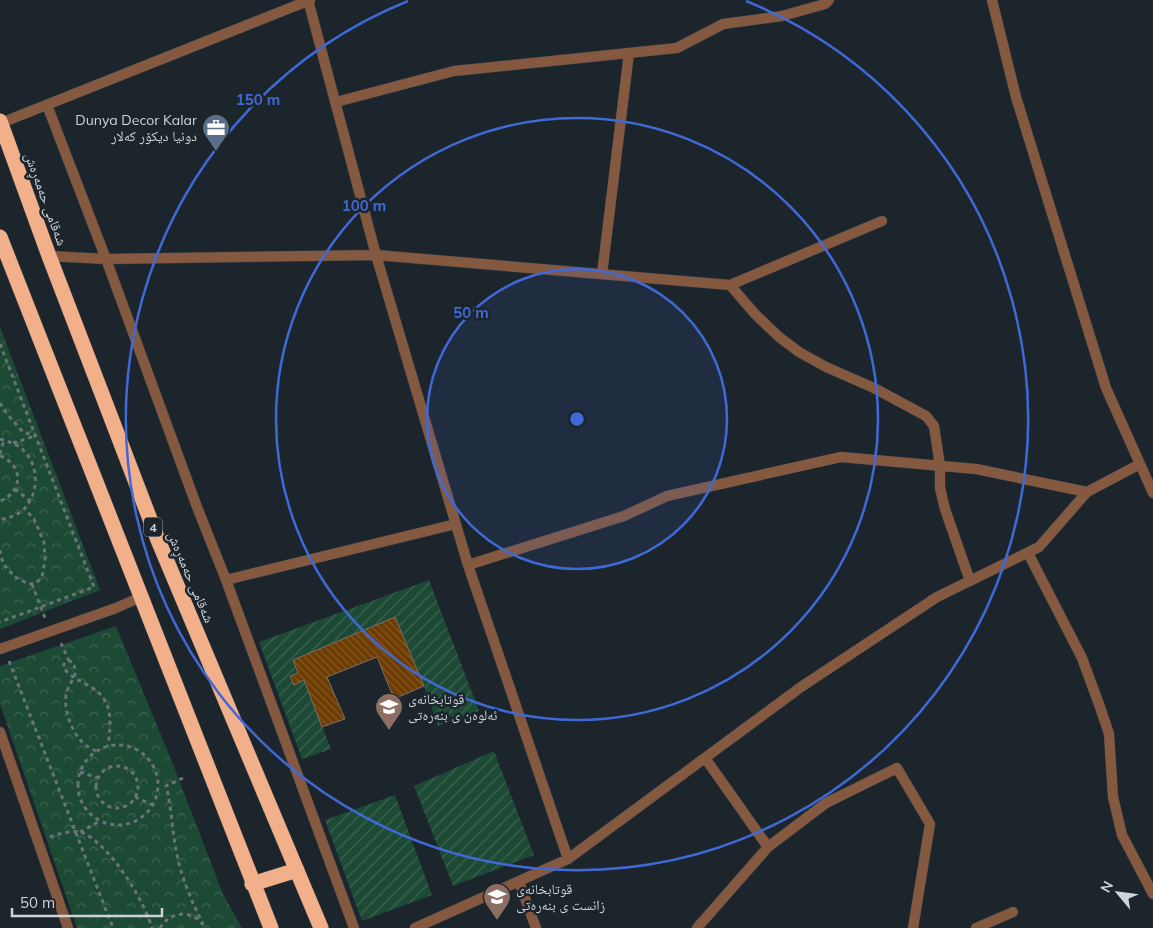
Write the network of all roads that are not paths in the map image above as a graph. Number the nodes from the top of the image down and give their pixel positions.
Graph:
1 (309, 0) edge
2 (829, 0) edge
3 (992, 0) edge
4 (629, 53) junction
5 (336, 102) junction
6 (47, 105) junction
7 (0, 122) edge
8 (882, 221) dead end
9 (0, 237) edge
10 (376, 255) junction
11 (49, 256) junction
12 (106, 259) junction
13 (602, 274) junction
14 (730, 285) junction
15 (1140, 464) junction
16 (940, 466) junction
17 (1087, 492) junction
18 (1153, 494) edge
19 (456, 524) junction
20 (1028, 553) junction
21 (468, 565) junction
22 (226, 580) junction
23 (970, 581) junction
24 (141, 597) junction
25 (2, 649) edge
26 (0, 732) edge
27 (705, 758) junction
28 (768, 847) junction
29 (568, 858) junction
30 (297, 870) junction
31 (519, 882) junction
32 (252, 884) junction
33 (1153, 894) edge
34 (1013, 912) dead end
35 (68, 928) edge
36 (271, 928) edge
37 (321, 928) edge
38 (354, 928) edge
39 (415, 928) edge
40 (536, 928) edge
41 (697, 928) edge
42 (913, 928) edge
43 (976, 928) edge

1 - 5 street
1 - 6 street
2 - 4 street
3 - 15 street
4 - 5 street
4 - 13 street
5 - 10 street
6 - 7 street
6 - 12 street
7 - 11 highway, شەقامی حەمەڕەش / 4
8 - 14 street
9 - 24 highway
10 - 12 street
10 - 13 street
10 - 19 street
11 - 12 street
11 - 30 highway, شەقامی حەمەڕەش / 4
12 - 22 street
13 - 14 street
14 - 16 street
15 - 17 street
15 - 18 street
16 - 17 street
16 - 21 street
16 - 23 street
17 - 20 street
19 - 21 street
19 - 22 street
20 - 23 street
20 - 33 street
21 - 29 street
22 - 38 street
23 - 27 street
24 - 25 street
24 - 32 highway
26 - 35 street
27 - 28 street
27 - 29 street
28 - 41 street
28 - 42 street
29 - 31 street
30 - 32 highway
30 - 37 highway, شەقامی حەمەڕەش / 4
31 - 39 street
31 - 40 street
32 - 36 highway
34 - 43 street

